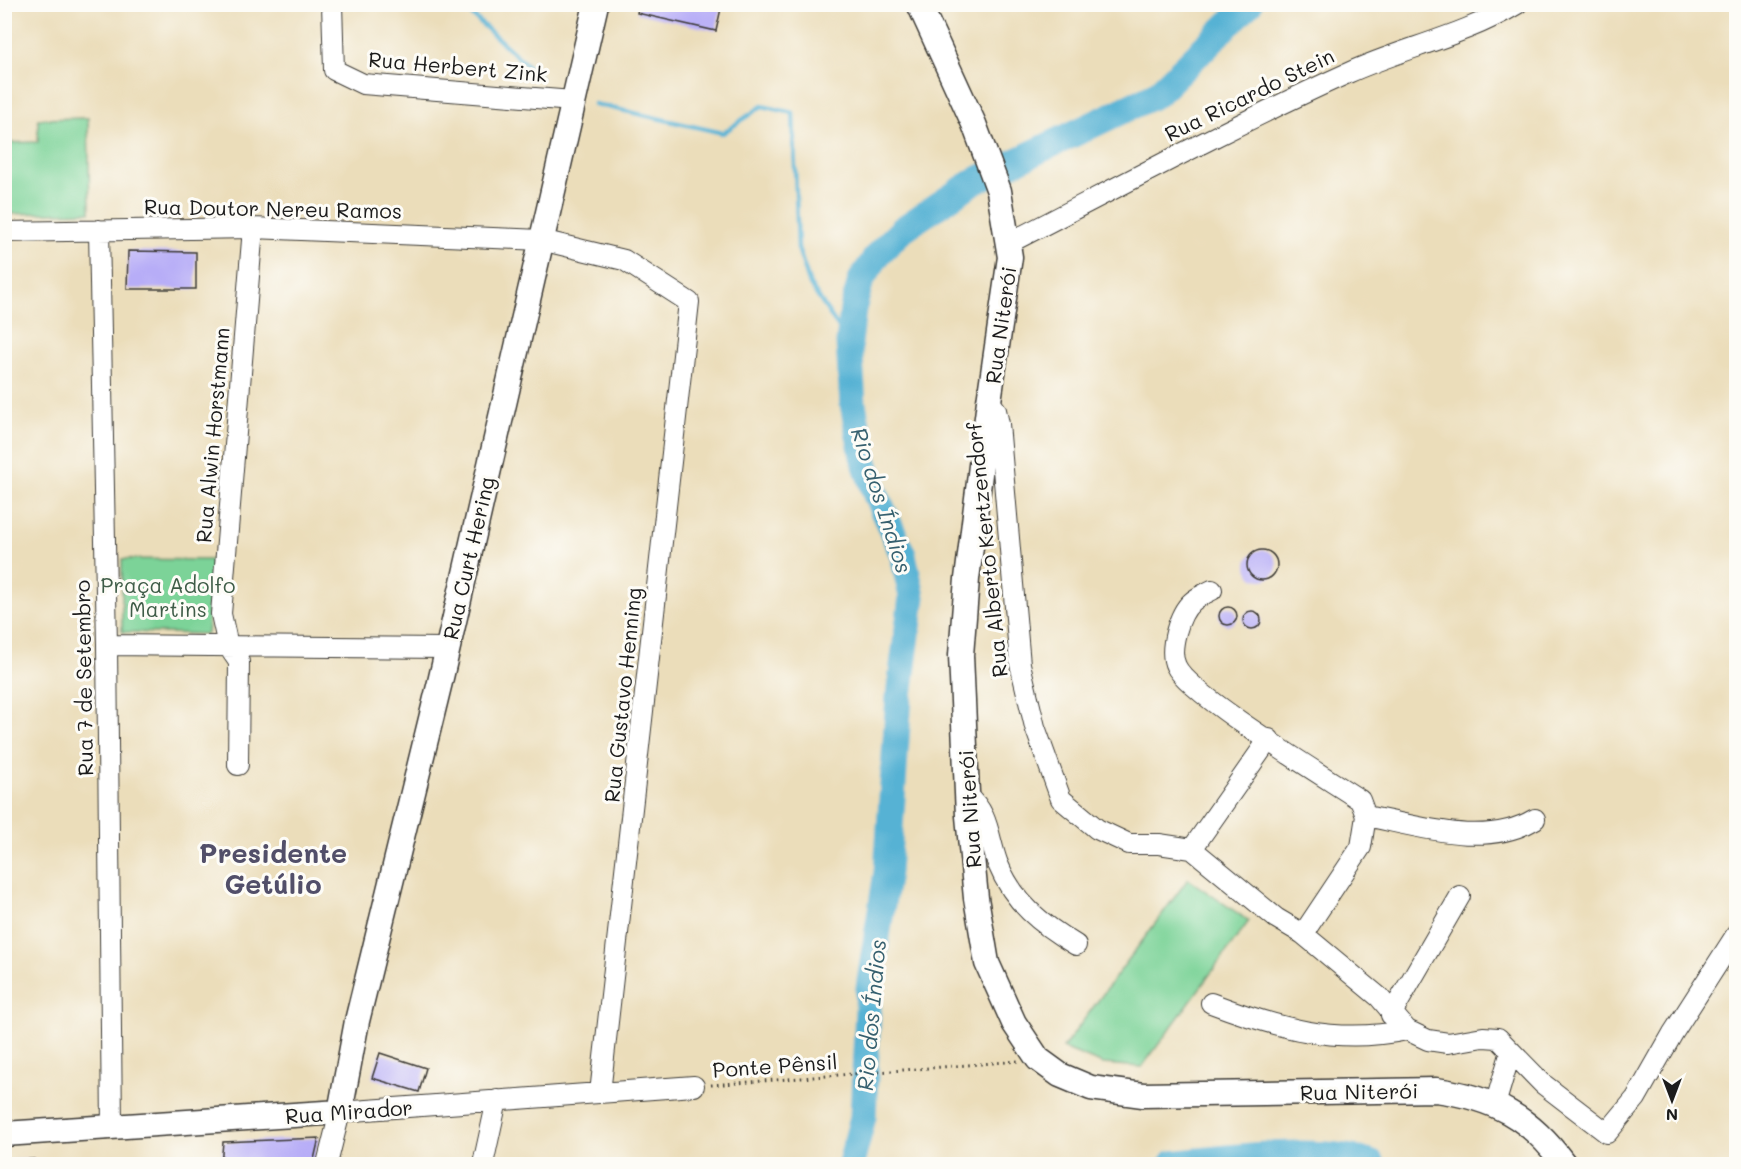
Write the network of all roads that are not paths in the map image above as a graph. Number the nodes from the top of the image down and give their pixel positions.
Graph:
1 (332, 4) edge
2 (596, 4) edge
3 (919, 4) edge
4 (1517, 4) edge
5 (573, 101) junction
6 (253, 228) junction
7 (99, 230) junction
8 (4, 232) edge
9 (541, 240) junction
10 (1009, 243) junction
11 (689, 302) joint
12 (988, 401) junction
13 (1212, 590) dead end
14 (107, 645) junction
15 (228, 646) junction
16 (447, 648) junction
17 (1269, 739) junction
18 (237, 765) dead end
19 (967, 795) junction
20 (1366, 816) junction
21 (1535, 819) dead end
22 (1192, 849) junction
23 (1460, 896) dead end
24 (1304, 934) junction
25 (1737, 935) edge
26 (1076, 945) dead end
27 (1211, 1003) dead end
28 (1391, 1015) junction
29 (1407, 1030) junction
30 (1511, 1051) junction
31 (694, 1086) road end
32 (600, 1093) junction
33 (496, 1100) junction
34 (1495, 1105) junction
35 (340, 1112) junction
36 (112, 1127) junction
37 (4, 1134) edge
38 (327, 1164) edge
39 (483, 1164) edge
40 (1564, 1164) edge

1 - 5 street, Rua Herbert Zink
2 - 5 main road, Rua Curt Hering
3 - 10 main road, Rua Niterói
4 - 10 street, Rua Ricardo Stein
5 - 9 main road, Rua Curt Hering
6 - 7 street, Rua Doutor Nereu Ramos
6 - 9 street, Rua Doutor Nereu Ramos
6 - 15 street, Rua Alwin Horstmann
7 - 8 street, Rua Doutor Nereu Ramos
7 - 14 street, Rua 7 de Setembro
9 - 11 street, Rua Doutor Nereu Ramos
9 - 16 main road, Rua Curt Hering
10 - 12 main road, Rua Niterói
11 - 32 street, Rua Gustavo Henning
12 - 19 main road, Rua Niterói
12 - 22 street, Rua Alberto Kertzendorf
13 - 17 street
14 - 15 street
14 - 36 street, Rua 7 de Setembro
15 - 16 street
15 - 18 street, Rua Alwin Horstmann
16 - 35 main road, Rua Curt Hering
17 - 20 street
17 - 22 street
19 - 26 street
19 - 34 main road, Rua Niterói
20 - 21 street
20 - 24 street
22 - 24 street
23 - 28 street
24 - 28 street
25 - 30 street
27 - 29 street
28 - 29 street
29 - 30 street
30 - 34 street
31 - 32 street, Rua Mirador
32 - 33 street, Rua Mirador
33 - 35 street, Rua Mirador
33 - 39 street
34 - 40 main road, Rua Niterói
35 - 36 main road, Rua Mirador
35 - 38 street
36 - 37 main road, Rua Mirador

